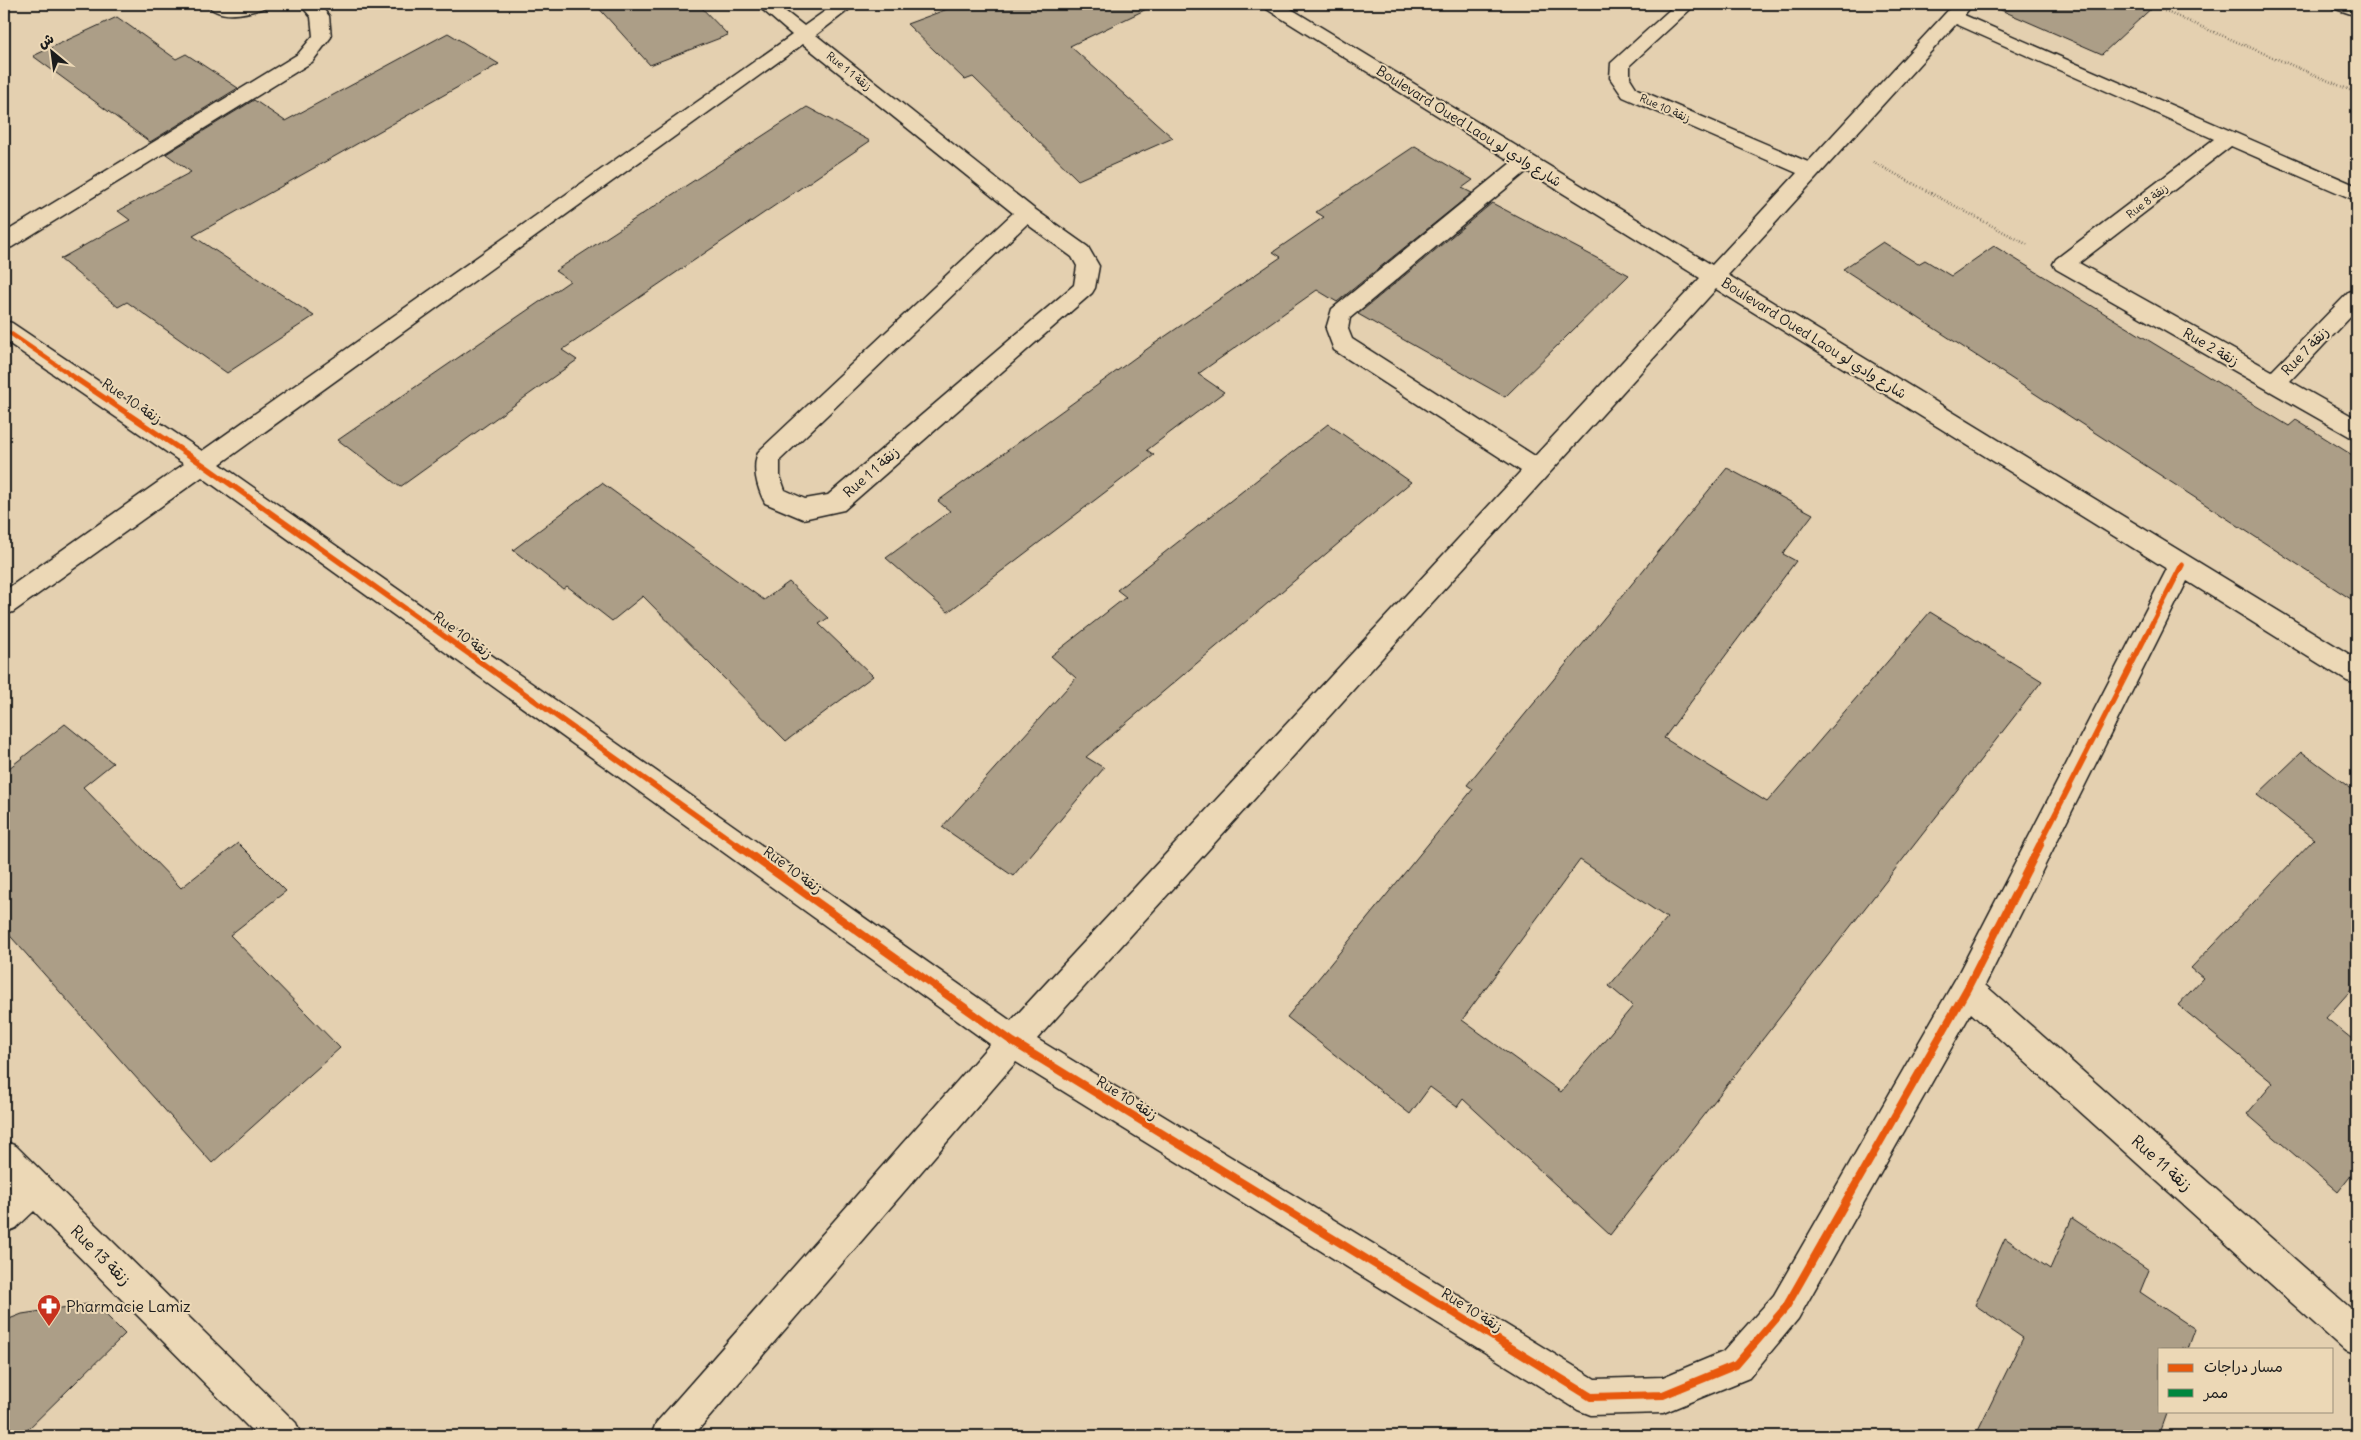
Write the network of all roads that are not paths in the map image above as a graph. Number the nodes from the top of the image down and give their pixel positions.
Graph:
1 (216, 4) edge
2 (258, 4) edge
3 (765, 4) edge
4 (847, 4) edge
5 (1271, 4) edge
6 (1687, 4) edge
7 (2339, 4) edge
8 (314, 10) edge
9 (1958, 10) edge
10 (2357, 11) edge
11 (804, 35) junction
12 (2230, 137) junction
13 (1526, 160) junction
14 (1811, 172) junction
15 (2357, 194) edge
16 (1026, 213) junction
17 (4, 242) edge
18 (2064, 264) joint
19 (1715, 277) junction
20 (2357, 298) edge
21 (4, 329) edge
22 (2274, 383) junction
23 (2357, 430) edge
24 (202, 464) junction
25 (1537, 470) junction
26 (2182, 565) junction
27 (4, 605) edge
28 (2357, 673) edge
29 (1967, 989) junction
30 (1013, 1042) junction
31 (4, 1158) edge
32 (34, 1188) junction
33 (4, 1216) edge
34 (2357, 1337) edge
35 (283, 1436) edge
36 (669, 1436) edge

1 - 2 street
3 - 11 street, Rue 1 زنقة 1
4 - 11 street
5 - 13 street, Boulevard Oued Laou شارع وادي لو
6 - 14 street, Rue 10 زنقة
7 - 10 street
8 - 17 street
9 - 12 street
9 - 14 street
11 - 16 street, Rue 1 زنقة 1
11 - 24 street
12 - 15 street
12 - 18 street, Rue 8 زنقة
13 - 19 street, Boulevard Oued Laou شارع وادي لو
13 - 25 street
14 - 19 street
16 - 16 street, Rue 1 زنقة 1
18 - 22 street, Rue 2 زنقة
19 - 25 street
19 - 26 street, Boulevard Oued Laou شارع وادي لو
20 - 22 street, Rue 7 زنقة
21 - 24 street, Rue 10 زنقة
22 - 23 street, Rue 2 زنقة
24 - 27 street
24 - 30 street, Rue 10 زنقة
25 - 30 street
26 - 28 street, Boulevard Oued Laou شارع وادي لو
26 - 29 street
29 - 30 street, Rue 10 زنقة
29 - 34 street, Rue 11 زنقة
30 - 36 street
31 - 32 street, Rue 13 زنقة
32 - 33 street
32 - 35 street, Rue 13 زنقة

